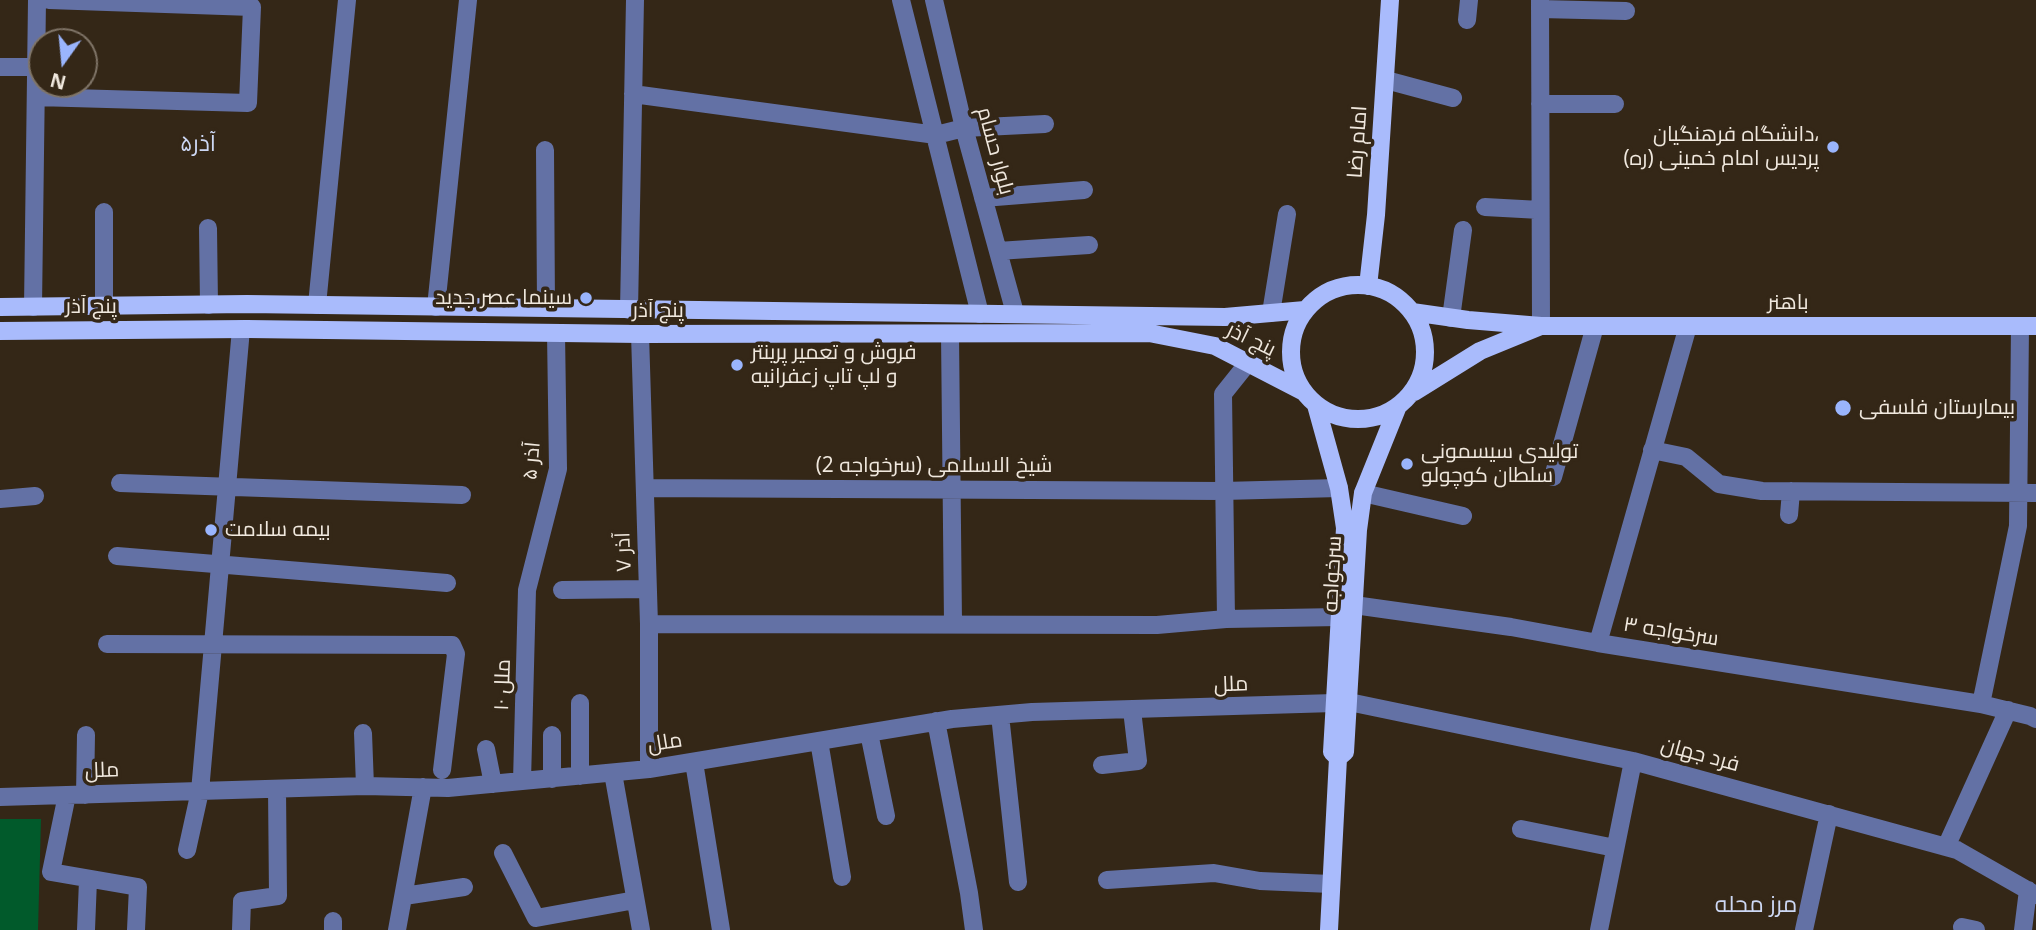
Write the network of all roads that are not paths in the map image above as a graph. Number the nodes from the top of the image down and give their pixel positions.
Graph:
1 (37, 0) edge
2 (49, 0) edge
3 (347, 0) edge
4 (468, 0) edge
5 (635, 0) edge
6 (901, 0) edge
7 (934, 0) edge
8 (1390, 0) edge
9 (1469, 0) edge
10 (1540, 4) edge
11 (1626, 11) dead end
12 (1466, 20) dead end
13 (37, 28) edge
14 (0, 67) edge
15 (28, 67) edge
16 (1386, 80) junction
17 (633, 94) junction
18 (36, 98) edge
19 (71, 98) edge
20 (1453, 98) dead end
21 (1540, 104) junction
22 (1615, 104) dead end
23 (1045, 124) dead end
24 (964, 128) junction
25 (936, 135) junction
26 (545, 150) dead end
27 (1084, 190) dead end
28 (983, 198) junction
29 (1485, 208) dead end
30 (1540, 210) junction
31 (103, 212) dead end
32 (1287, 214) dead end
33 (208, 228) dead end
34 (1462, 230) dead end
35 (1089, 246) dead end
36 (998, 251) junction
37 (1368, 286) junction
38 (209, 305) junction
39 (317, 305) junction
40 (104, 306) junction
41 (0, 307) edge
42 (33, 307) junction
43 (436, 307) junction
44 (546, 308) junction
45 (629, 310) junction
46 (1305, 310) junction
47 (1412, 312) junction
48 (1015, 313) junction
49 (1271, 313) junction
50 (979, 314) junction
51 (1451, 318) junction
52 (1541, 326) junction
53 (1595, 326) junction
54 (1688, 326) junction
55 (2028, 326) edge
56 (241, 329) junction
57 (103, 330) junction
58 (0, 331) edge
59 (556, 333) junction
60 (640, 334) junction
61 (950, 334) junction
62 (1247, 364) junction
63 (1310, 398) junction
64 (1404, 400) junction
65 (1652, 450) junction
66 (1553, 477) dead end
67 (120, 483) dead end
68 (227, 487) junction
69 (645, 488) junction
70 (1339, 488) junction
71 (952, 489) junction
72 (1223, 491) junction
73 (1791, 491) junction
74 (1363, 493) junction
75 (2028, 493) edge
76 (462, 495) dead end
77 (36, 496) dead end
78 (0, 499) edge
79 (1789, 515) dead end
80 (1463, 516) dead end
81 (117, 556) dead end
82 (221, 565) junction
83 (447, 583) dead end
84 (648, 589) junction
85 (527, 590) joint
86 (562, 590) dead end
87 (1354, 605) junction
88 (1339, 617) junction
89 (1226, 619) junction
90 (953, 623) junction
91 (649, 624) junction
92 (1598, 643) junction
93 (107, 645) dead end
94 (214, 646) junction
95 (580, 703) dead end
96 (1341, 703) junction
97 (1981, 704) junction
98 (1132, 710) junction
99 (2008, 710) junction
100 (1000, 715) junction
101 (2036, 719) edge
102 (936, 722) junction
103 (363, 733) dead end
104 (869, 733) junction
105 (86, 735) dead end
106 (552, 735) dead end
107 (819, 741) junction
108 (486, 749) dead end
109 (1633, 761) junction
110 (694, 762) junction
111 (1102, 765) dead end
112 (649, 769) junction
113 (442, 770) dead end
114 (613, 772) junction
115 (580, 776) junction
116 (552, 779) junction
117 (522, 781) junction
118 (493, 784) junction
119 (365, 786) junction
120 (423, 788) junction
121 (277, 789) junction
122 (200, 791) junction
123 (76, 795) junction
124 (0, 797) edge
125 (1829, 814) junction
126 (886, 816) dead end
127 (1521, 829) dead end
128 (1946, 847) junction
129 (1615, 848) junction
130 (187, 850) dead end
131 (503, 853) dead end
132 (842, 877) dead end
133 (88, 880) junction
134 (1107, 880) dead end
135 (1018, 882) dead end
136 (1331, 884) junction
137 (464, 887) dead end
138 (2032, 893) edge
139 (404, 895) junction
140 (635, 900) junction
141 (86, 930) edge
142 (136, 930) edge
143 (241, 930) edge
144 (397, 930) edge
145 (641, 930) edge
146 (721, 930) edge
147 (974, 930) edge
148 (1329, 930) edge
149 (1598, 930) edge
150 (1804, 930) edge
151 (2023, 930) edge

1 - 13 street
2 - 19 street
3 - 39 street
4 - 43 street
5 - 17 street
6 - 25 street
7 - 24 street, بلوار حسام
8 - 16 main road, امام رضا
9 - 12 street
10 - 11 street
10 - 21 street
14 - 15 street
16 - 20 street
16 - 37 main road, امام رضا
17 - 25 street
17 - 45 street
18 - 42 street
21 - 22 street
21 - 30 street
23 - 24 street
24 - 25 street
24 - 28 street, بلوار حسام
25 - 50 street
26 - 44 street
27 - 28 street
28 - 36 street, بلوار حسام
29 - 30 street
30 - 52 street
31 - 40 street
32 - 49 street
33 - 38 street
34 - 51 street
35 - 36 street
36 - 48 street, بلوار حسام
37 - 46 main road
37 - 47 main road
38 - 39 main road, پنج آذر
38 - 40 main road, پنج آذر
39 - 43 main road, پنج آذر
40 - 42 main road, پنج آذر
40 - 57 main road
41 - 42 main road, پنج آذر
43 - 44 main road, پنج آذر
44 - 45 main road, پنج آذر
45 - 50 main road, پنج آذر
46 - 49 main road, پنج آذر
46 - 63 main road
47 - 51 main road, باهنر
47 - 64 main road
48 - 49 main road, پنج آذر
48 - 50 main road, پنج آذر
51 - 52 main road, باهنر
52 - 53 main road, باهنر
52 - 64 main road, باهنر
53 - 54 main road, باهنر
53 - 66 street
54 - 55 main road, باهنر
54 - 65 street
55 - 75 street
56 - 57 main road, پنج آذر
56 - 59 main road, پنج آذر
56 - 68 street
57 - 58 main road, پنج آذر
59 - 60 main road, پنج آذر
59 - 85 street, آذر ۵
60 - 61 main road, پنج آذر
60 - 69 street, آذر ۷
61 - 62 main road, پنج آذر
61 - 71 street
62 - 63 main road, پنج آذر
62 - 72 street
63 - 64 main road
63 - 70 main road, سرخواجه
64 - 74 main road, سرخواجه
65 - 73 street
65 - 92 street
67 - 68 street
68 - 76 street
68 - 82 street
69 - 71 street, شیخ الاسلامی (سرخواجه 2)
69 - 84 street, آذر ۷
70 - 72 street, شیخ الاسلامی (سرخواجه 2)
70 - 88 main road, سرخواجه
71 - 72 street, شیخ الاسلامی (سرخواجه 2)
71 - 90 street
72 - 89 street
73 - 75 street
73 - 79 street
74 - 80 street
74 - 87 main road, سرخواجه
75 - 97 street
77 - 78 street
81 - 82 street
82 - 83 street
82 - 94 street
84 - 86 street
84 - 91 street, آذر ۷
85 - 117 street, ۱۰ ملل
87 - 92 street, سرخواجه ۳
87 - 96 main road, سرخواجه
88 - 89 street
88 - 96 main road, سرخواجه
89 - 90 street
90 - 91 street
91 - 112 street, آذر ۷
92 - 97 street, سرخواجه ۳
93 - 94 street
94 - 113 street
94 - 122 street
95 - 115 street
96 - 98 street, ملل
96 - 109 street, فرد جهان
96 - 136 main road, سرخواجه
97 - 99 street, سرخواجه ۳
98 - 100 street, ملل
98 - 111 street
99 - 101 street, سرخواجه ۳
99 - 128 street
100 - 102 street, ملل
100 - 135 street
102 - 104 street, ملل
102 - 147 street
103 - 119 street
104 - 107 street, ملل
104 - 126 street
105 - 123 street
106 - 116 street
107 - 110 street, ملل
107 - 132 street
108 - 118 street
109 - 125 street, فرد جهان
109 - 129 street
110 - 112 street, ملل
110 - 146 street
112 - 114 street, ملل
114 - 115 street, ملل
114 - 140 street
115 - 116 street, ملل
116 - 117 street, ملل
117 - 118 street, ملل
118 - 120 street, ملل
119 - 120 street, ملل
119 - 121 street, ملل
120 - 139 street
121 - 122 street, ملل
121 - 143 street
122 - 123 street, ملل
122 - 130 street
123 - 124 street, ملل
123 - 133 street
125 - 128 street, فرد جهان
125 - 150 street
127 - 129 street
128 - 138 street, فرد جهان
129 - 149 street
131 - 140 street
133 - 141 street
133 - 142 street
134 - 136 street
136 - 148 main road, سرخواجه
137 - 139 street
138 - 151 street
139 - 144 street
140 - 145 street

